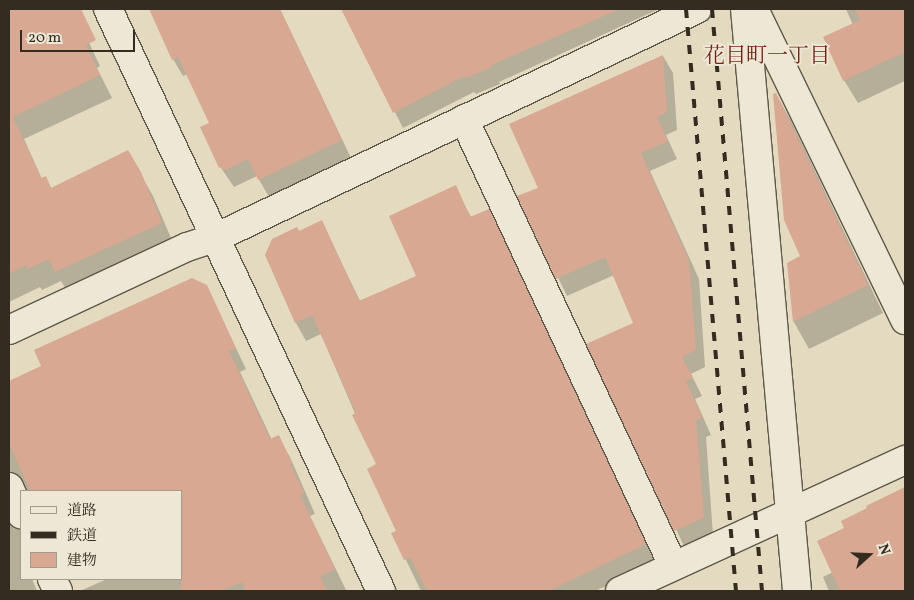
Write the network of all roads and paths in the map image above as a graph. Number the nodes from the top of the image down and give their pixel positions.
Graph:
1 (109, 9) edge
2 (697, 9) edge
3 (745, 9) edge
4 (754, 9) edge
5 (464, 119) junction
6 (215, 238) junction
7 (905, 320) edge
8 (9, 330) edge
9 (905, 460) edge
10 (9, 487) edge
11 (20, 512) edge
12 (791, 514) junction
13 (673, 566) junction
14 (381, 591) edge
15 (620, 591) edge
16 (797, 591) edge

1 - 6 street
2 - 5 street
3 - 12 street
4 - 7 street
5 - 6 street
5 - 13 street
6 - 8 street
6 - 14 street
9 - 12 street
10 - 11 street
12 - 13 street
12 - 16 street
13 - 15 street

